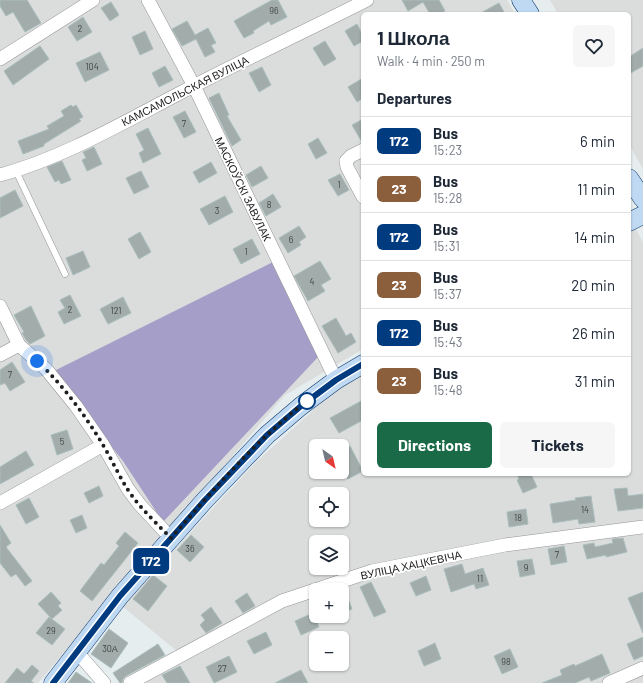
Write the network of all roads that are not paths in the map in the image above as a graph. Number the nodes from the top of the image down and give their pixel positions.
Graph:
1 (93, 0) edge
2 (148, 0) edge
3 (367, 0) edge
4 (522, 0) edge
5 (344, 5) edge
6 (529, 12) edge
7 (0, 60) edge
8 (194, 86) junction
9 (361, 151) edge
10 (16, 171) junction
11 (0, 175) edge
12 (631, 181) edge
13 (361, 193) edge
14 (643, 199) edge
15 (643, 215) edge
16 (631, 221) edge
17 (65, 274) dead end
18 (0, 306) edge
19 (19, 345) junction
20 (0, 355) edge
21 (361, 365) edge
22 (336, 380) junction
23 (103, 445) junction
24 (0, 503) edge
25 (643, 527) edge
26 (171, 538) junction
27 (77, 652) junction
28 (643, 668) edge
29 (53, 683) edge
30 (104, 683) edge
31 (130, 683) edge
32 (609, 683) edge

1 - 7 street
2 - 8 street, МАСКОЎСКІ ЗАВУЛАК
3 - 5 street, КАМСАМОЛЬСКАЯ ВУЛІЦА
4 - 6 street
5 - 8 street, КАМСАМОЛЬСКАЯ ВУЛІЦА
8 - 10 street, КАМСАМОЛЬСКАЯ ВУЛІЦА
8 - 22 street, МАСКОЎСКІ ЗАВУЛАК
9 - 13 street
10 - 11 street, КАМСАМОЛЬСКАЯ ВУЛІЦА
10 - 17 lane
12 - 14 street
15 - 16 street
18 - 19 street
19 - 20 street
19 - 23 street
21 - 22 street
22 - 26 street
23 - 24 street
23 - 26 street
25 - 31 street, ВУЛІЦА ХАЦКЕВІЧА
26 - 27 street
27 - 29 street
27 - 30 street
28 - 32 street

